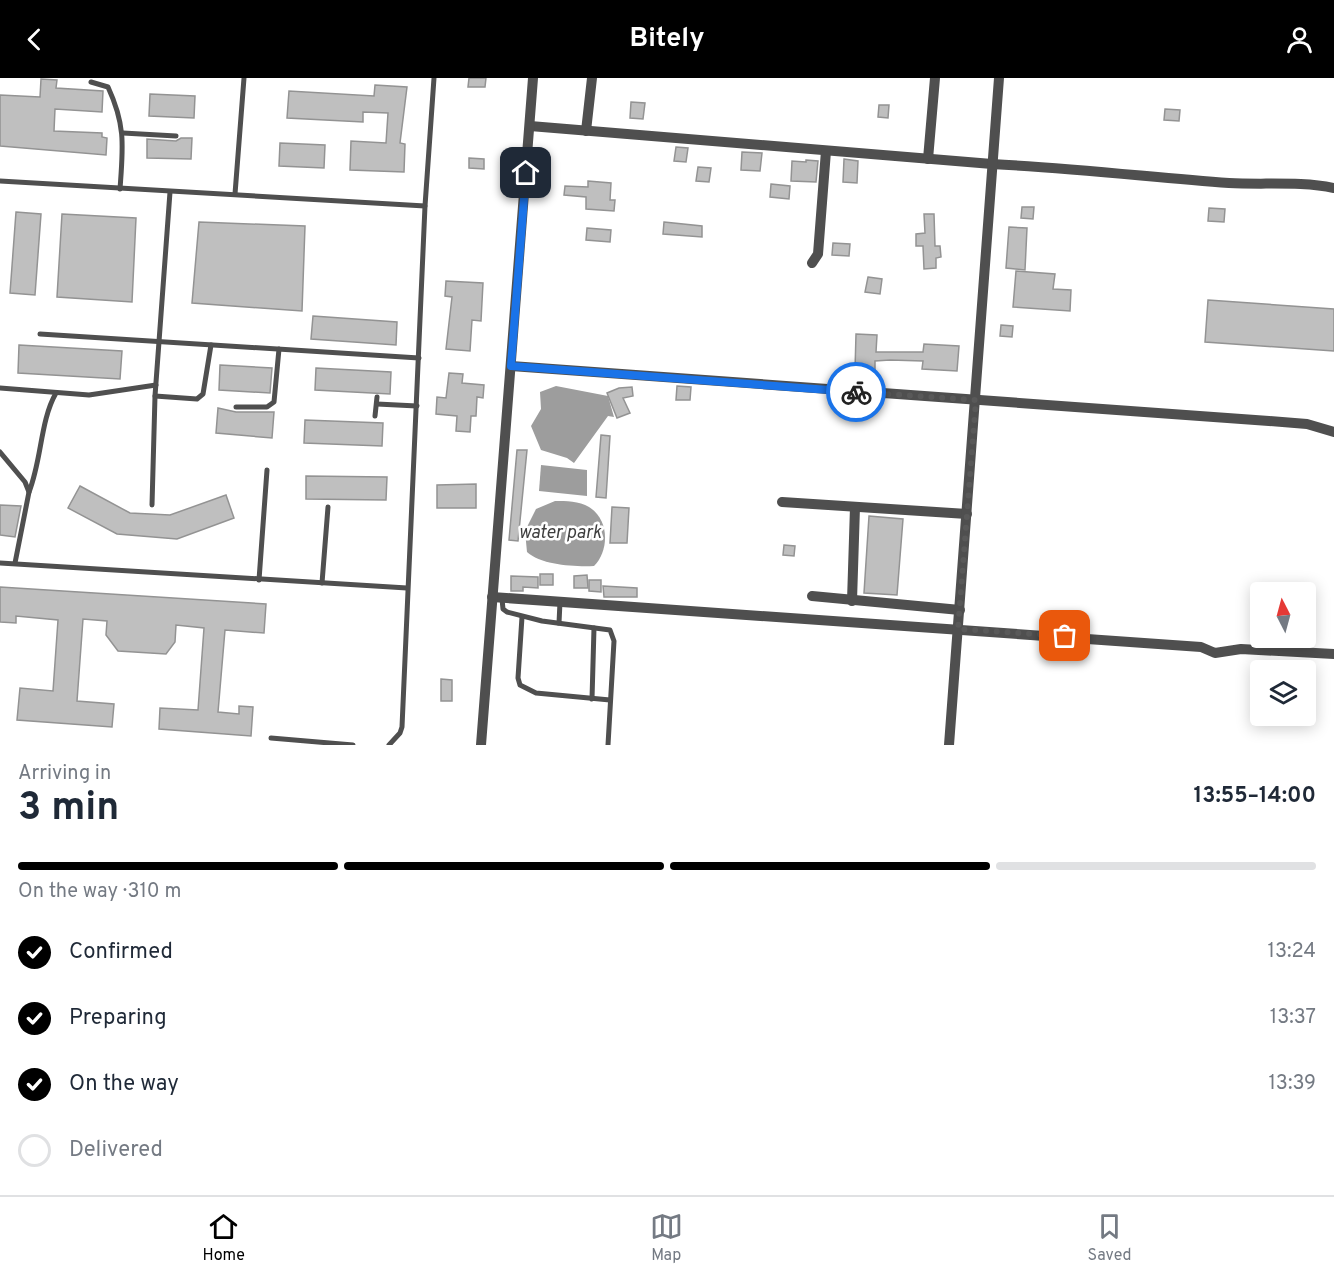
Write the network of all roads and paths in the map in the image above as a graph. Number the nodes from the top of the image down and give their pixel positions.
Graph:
1 (244, 78) edge
2 (434, 78) edge
3 (533, 78) edge
4 (592, 78) edge
5 (935, 78) edge
6 (999, 78) edge
7 (92, 82) dead end
8 (530, 126) junction
9 (586, 131) junction
10 (123, 133) junction
11 (176, 136) dead end
12 (826, 150) junction
13 (928, 159) junction
14 (992, 164) junction
15 (0, 182) edge
16 (1334, 188) edge
17 (120, 189) junction
18 (170, 192) junction
19 (235, 194) junction
20 (425, 206) junction
21 (812, 263) dead end
22 (40, 334) dead end
23 (159, 342) junction
24 (211, 345) junction
25 (279, 349) junction
26 (419, 358) junction
27 (511, 366) junction
28 (156, 385) junction
29 (0, 388) edge
30 (56, 393) junction
31 (155, 396) junction
32 (976, 400) junction
33 (236, 406) dead end
34 (417, 406) junction
35 (375, 417) dead end
36 (1334, 432) edge
37 (0, 452) edge
38 (267, 470) dead end
39 (29, 492) junction
40 (782, 502) dead end
41 (152, 506) dead end
42 (328, 507) dead end
43 (855, 507) junction
44 (967, 514) junction
45 (0, 562) edge
46 (15, 563) junction
47 (259, 580) junction
48 (322, 583) junction
49 (407, 588) junction
50 (812, 596) dead end
51 (497, 598) junction
52 (852, 601) junction
53 (560, 602) junction
54 (960, 610) junction
55 (522, 617) junction
56 (559, 623) junction
57 (594, 628) junction
58 (958, 629) junction
59 (1334, 654) edge
60 (592, 699) junction
61 (610, 700) junction
62 (271, 738) dead end
63 (396, 742) edge
64 (296, 743) edge
65 (353, 745) edge
66 (389, 745) edge
67 (480, 745) edge
68 (608, 745) edge
69 (949, 745) edge

1 - 19 lane
2 - 20 lane
3 - 8 street
4 - 9 street
5 - 13 street
6 - 14 street
7 - 10 lane
8 - 9 street
8 - 27 street
9 - 12 street
10 - 11 lane
10 - 17 lane
12 - 13 street
12 - 21 street
13 - 14 street
14 - 16 street
14 - 32 street
15 - 17 lane
17 - 18 lane
18 - 19 lane
18 - 23 lane
19 - 20 lane
20 - 26 lane
22 - 23 lane
23 - 24 lane
23 - 28 lane
24 - 25 lane
24 - 31 lane
25 - 26 lane
25 - 33 lane
26 - 34 lane
27 - 32 street
27 - 51 street
28 - 30 lane
28 - 31 lane
29 - 30 lane
30 - 39 lane
31 - 41 lane
32 - 36 street
32 - 44 street
34 - 35 lane
34 - 49 lane
37 - 39 lane
38 - 47 lane
39 - 46 lane
40 - 43 street
42 - 48 lane
43 - 44 street
43 - 52 street
44 - 54 street
45 - 46 lane
46 - 47 lane
47 - 48 lane
48 - 49 lane
49 - 63 lane
50 - 52 street
51 - 53 street
51 - 55 lane
51 - 67 street
52 - 54 street
53 - 56 lane
53 - 58 street
54 - 58 street
55 - 56 lane
55 - 60 lane
56 - 57 lane
57 - 60 lane
57 - 61 lane
58 - 59 street
58 - 69 street
60 - 61 lane
61 - 68 lane
62 - 64 lane
63 - 66 lane
64 - 65 lane

